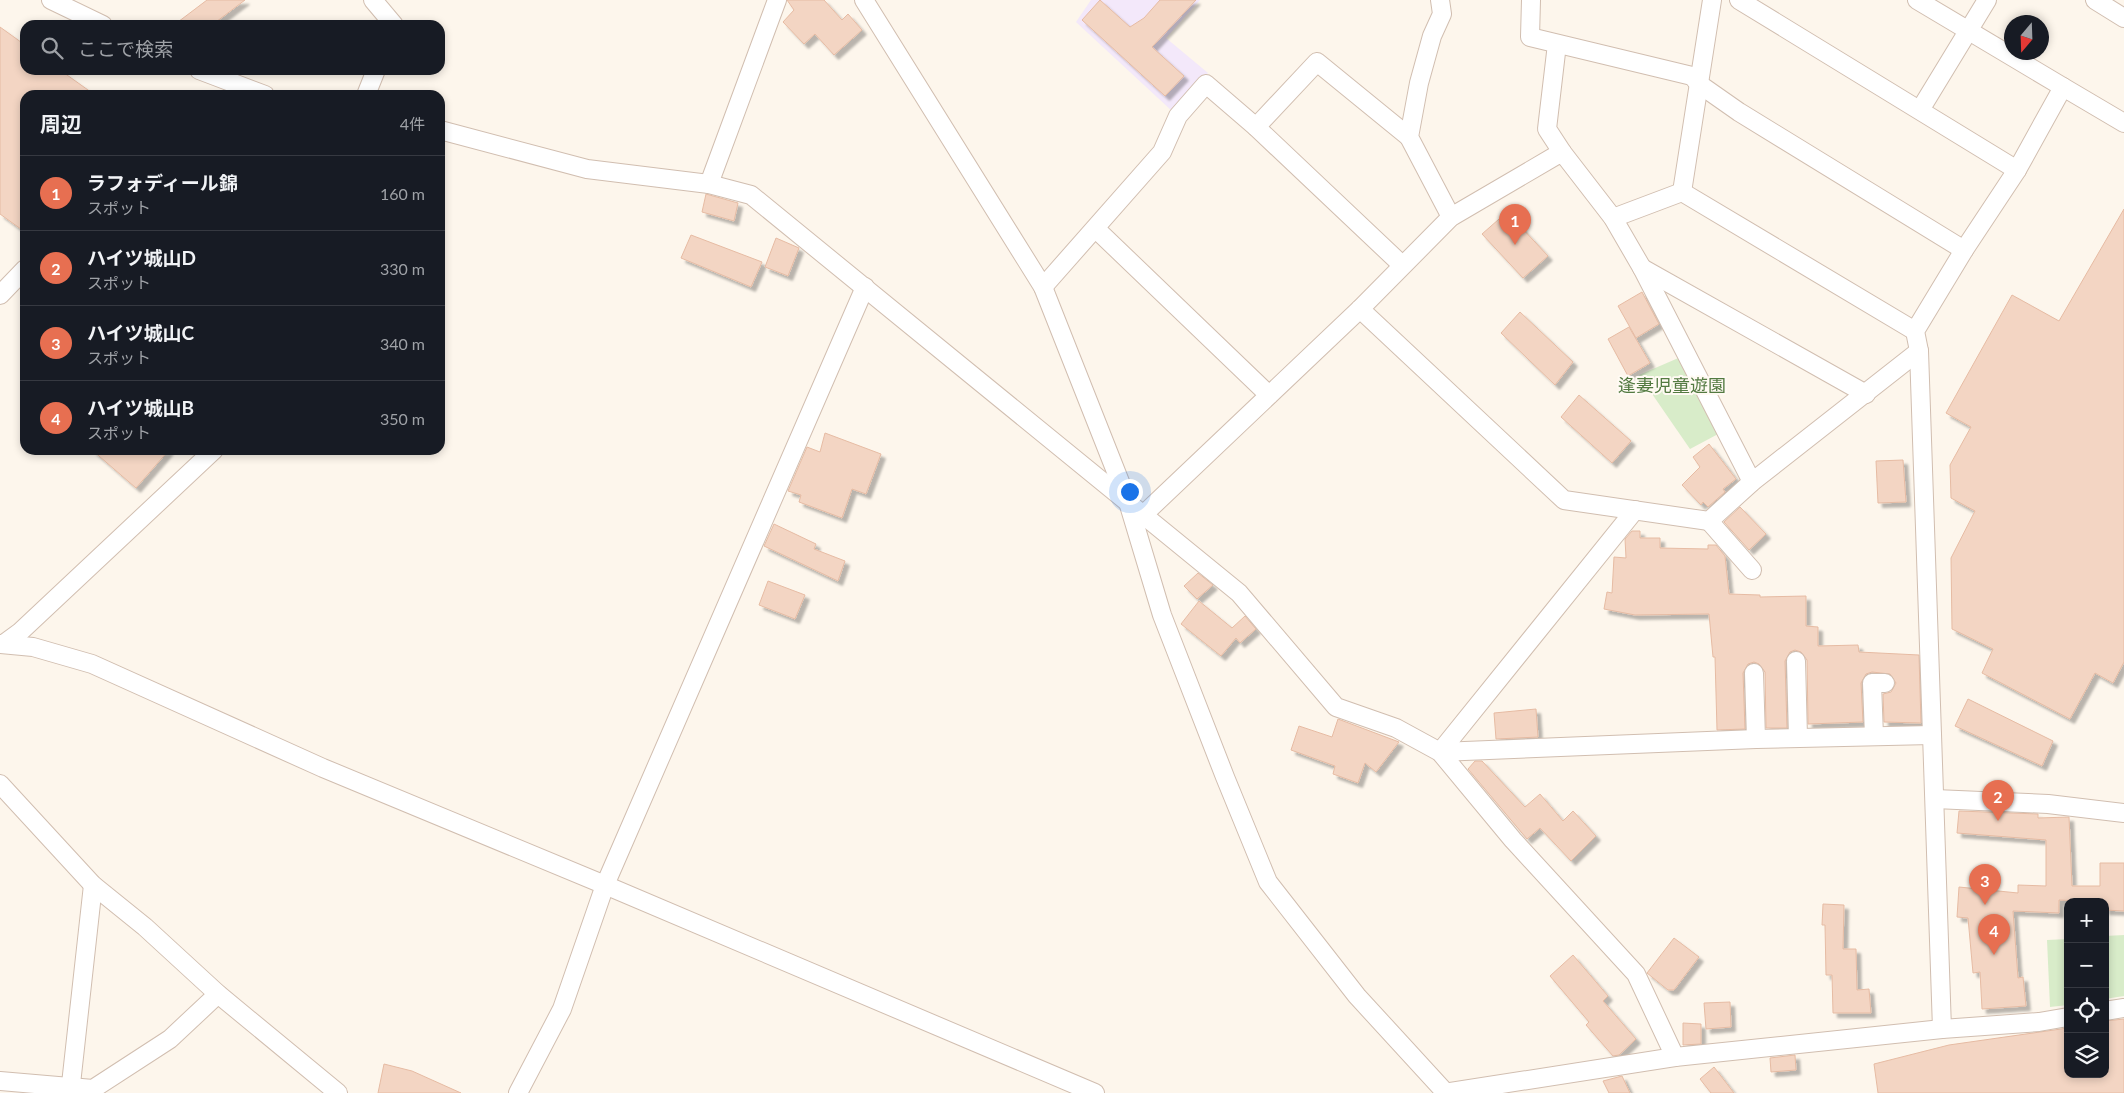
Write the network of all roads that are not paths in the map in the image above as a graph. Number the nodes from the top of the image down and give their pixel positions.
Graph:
1 (51, 0) edge
2 (373, 0) edge
3 (777, 0) edge
4 (864, 0) edge
5 (1440, 0) edge
6 (1531, 0) edge
7 (1712, 0) edge
8 (1739, 0) edge
9 (1917, 0) edge
10 (1987, 0) edge
11 (2095, 0) edge
12 (2124, 18) edge
13 (93, 20) edge
14 (390, 20) edge
15 (1969, 31) junction
16 (1557, 44) junction
17 (212, 75) edge
18 (374, 75) edge
19 (1699, 84) junction
20 (2063, 87) junction
21 (252, 90) edge
22 (368, 90) edge
23 (1920, 110) junction
24 (2124, 123) edge
25 (1256, 127) junction
26 (445, 131) edge
27 (1409, 136) junction
28 (1562, 152) junction
29 (2017, 170) junction
30 (709, 184) junction
31 (1682, 192) junction
32 (1451, 217) junction
33 (1613, 218) junction
34 (1096, 229) junction
35 (1964, 250) junction
36 (1402, 265) junction
37 (1642, 268) junction
38 (20, 274) edge
39 (865, 287) junction
40 (1043, 287) junction
41 (0, 295) edge
42 (1360, 309) junction
43 (1915, 331) junction
44 (1919, 351) junction
45 (1866, 394) junction
46 (1269, 395) junction
47 (209, 455) edge
48 (1752, 482) junction
49 (1128, 502) junction
50 (1635, 510) junction
51 (1143, 515) junction
52 (1709, 521) junction
53 (1752, 570) dead end
54 (2, 644) edge
55 (1796, 661) dead end
56 (1754, 673) dead end
57 (1886, 683) dead end
58 (1932, 735) junction
59 (1874, 736) junction
60 (1798, 737) junction
61 (1756, 739) junction
62 (1440, 752) junction
63 (0, 784) edge
64 (1935, 799) junction
65 (2124, 814) edge
66 (92, 885) junction
67 (604, 885) junction
68 (218, 994) junction
69 (2124, 1008) edge
70 (2109, 1010) edge
71 (2064, 1018) edge
72 (1942, 1029) junction
73 (1675, 1058) junction
74 (0, 1081) edge
75 (70, 1090) edge
76 (338, 1093) edge
77 (518, 1093) edge
78 (1095, 1093) edge
79 (1445, 1093) edge

1 - 13 street
2 - 14 street
3 - 30 street
4 - 40 street
5 - 27 street
6 - 16 street
7 - 19 street
8 - 23 street
9 - 15 street
10 - 15 street
11 - 12 street
15 - 20 street
15 - 23 street
16 - 19 street
16 - 28 street
17 - 21 street
18 - 22 street
19 - 31 street
19 - 35 street
20 - 24 street
20 - 29 street
23 - 29 street
25 - 27 street
25 - 34 street
25 - 36 street
26 - 30 street
27 - 32 street
28 - 32 street
28 - 33 street
29 - 35 street
30 - 39 street
31 - 33 street
31 - 43 street
32 - 36 street
33 - 37 street
34 - 40 street
34 - 46 street
35 - 43 street
36 - 42 street
37 - 45 street
37 - 48 street
38 - 41 street
39 - 49 street
39 - 67 street
40 - 49 street
42 - 46 street
42 - 50 street
43 - 44 street
44 - 45 street
44 - 58 street
45 - 48 street
46 - 51 street
47 - 54 street
48 - 52 street
49 - 51 street
49 - 79 street
50 - 52 street
50 - 62 street
51 - 62 street
52 - 53 street
54 - 67 street
55 - 60 street
56 - 61 street
57 - 59 street
58 - 59 street
58 - 64 street
59 - 60 street
60 - 61 street
61 - 62 street
62 - 73 street
63 - 66 street
64 - 65 street
64 - 72 street
66 - 68 street
66 - 75 street
67 - 77 street
67 - 78 street
68 - 75 street
68 - 76 street
69 - 70 street
71 - 72 street
72 - 73 street
73 - 79 street
74 - 75 street

